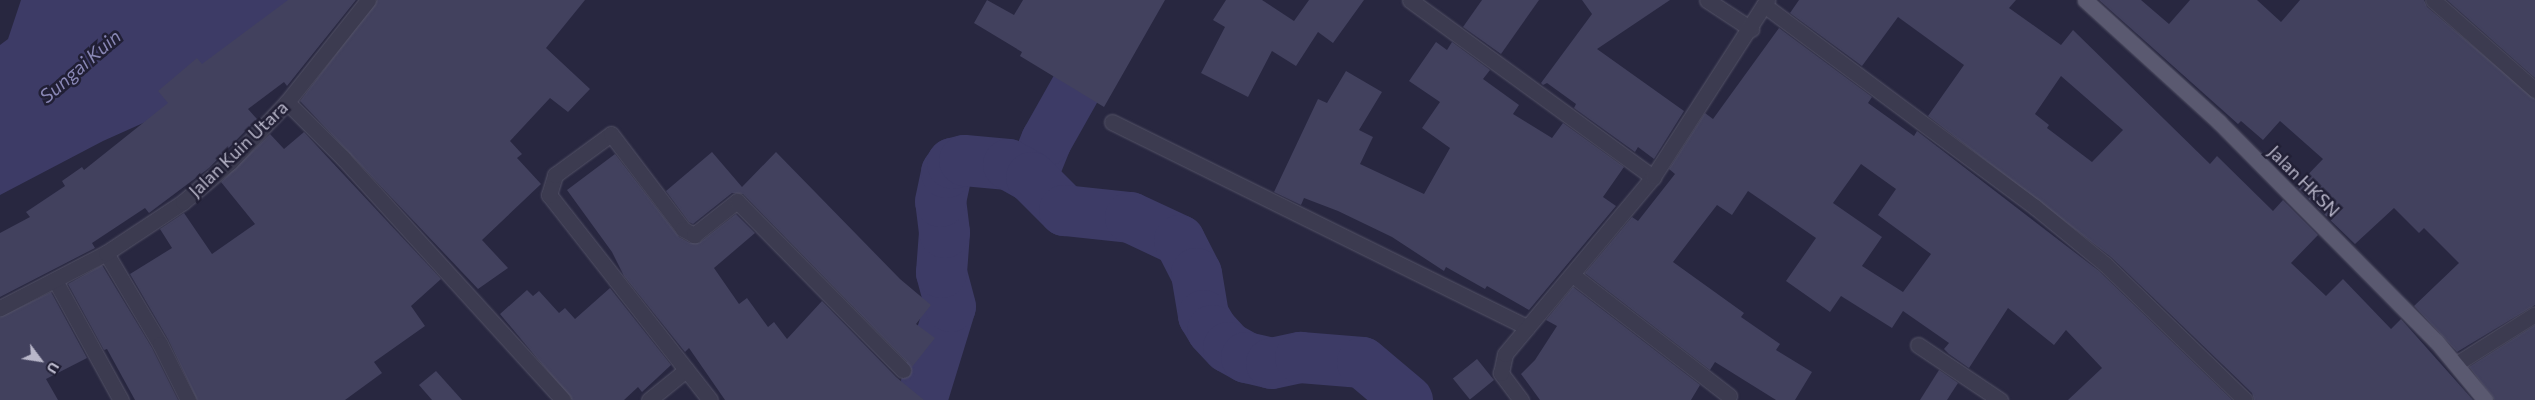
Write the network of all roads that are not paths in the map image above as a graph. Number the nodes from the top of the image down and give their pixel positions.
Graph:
1 (368, 0) edge
2 (1410, 0) edge
3 (1707, 0) edge
4 (2085, 0) edge
5 (2433, 0) edge
6 (1766, 2) edge
7 (1751, 30) junction
8 (2535, 90) edge
9 (287, 102) junction
10 (1112, 122) dead end
11 (1653, 177) junction
12 (106, 253) junction
13 (1574, 276) junction
14 (56, 282) junction
15 (0, 308) edge
16 (2535, 314) edge
17 (1528, 327) junction
18 (1918, 345) dead end
19 (2456, 364) junction
20 (686, 370) junction
21 (903, 370) dead end
22 (1730, 396) dead end
23 (122, 400) edge
24 (188, 400) edge
25 (563, 400) edge
26 (649, 400) edge
27 (710, 400) edge
28 (1521, 400) edge
29 (2000, 400) edge
30 (2245, 400) edge
31 (2485, 400) edge

1 - 9 street, Jalan Kuin Utara
2 - 11 street
3 - 7 street
4 - 19 main road, Jalan HKSN
5 - 8 street
6 - 7 street
6 - 30 street
7 - 11 street
9 - 12 street, Jalan Kuin Utara
9 - 25 street
10 - 17 street
11 - 13 street
12 - 14 street, Jalan Kuin Utara
12 - 24 street
13 - 17 street
13 - 22 street
14 - 15 street, Jalan Kuin Utara
14 - 23 street
16 - 19 street
17 - 28 street
18 - 29 street
19 - 31 main road, Jalan HKSN
20 - 21 street
20 - 26 street
20 - 27 street

